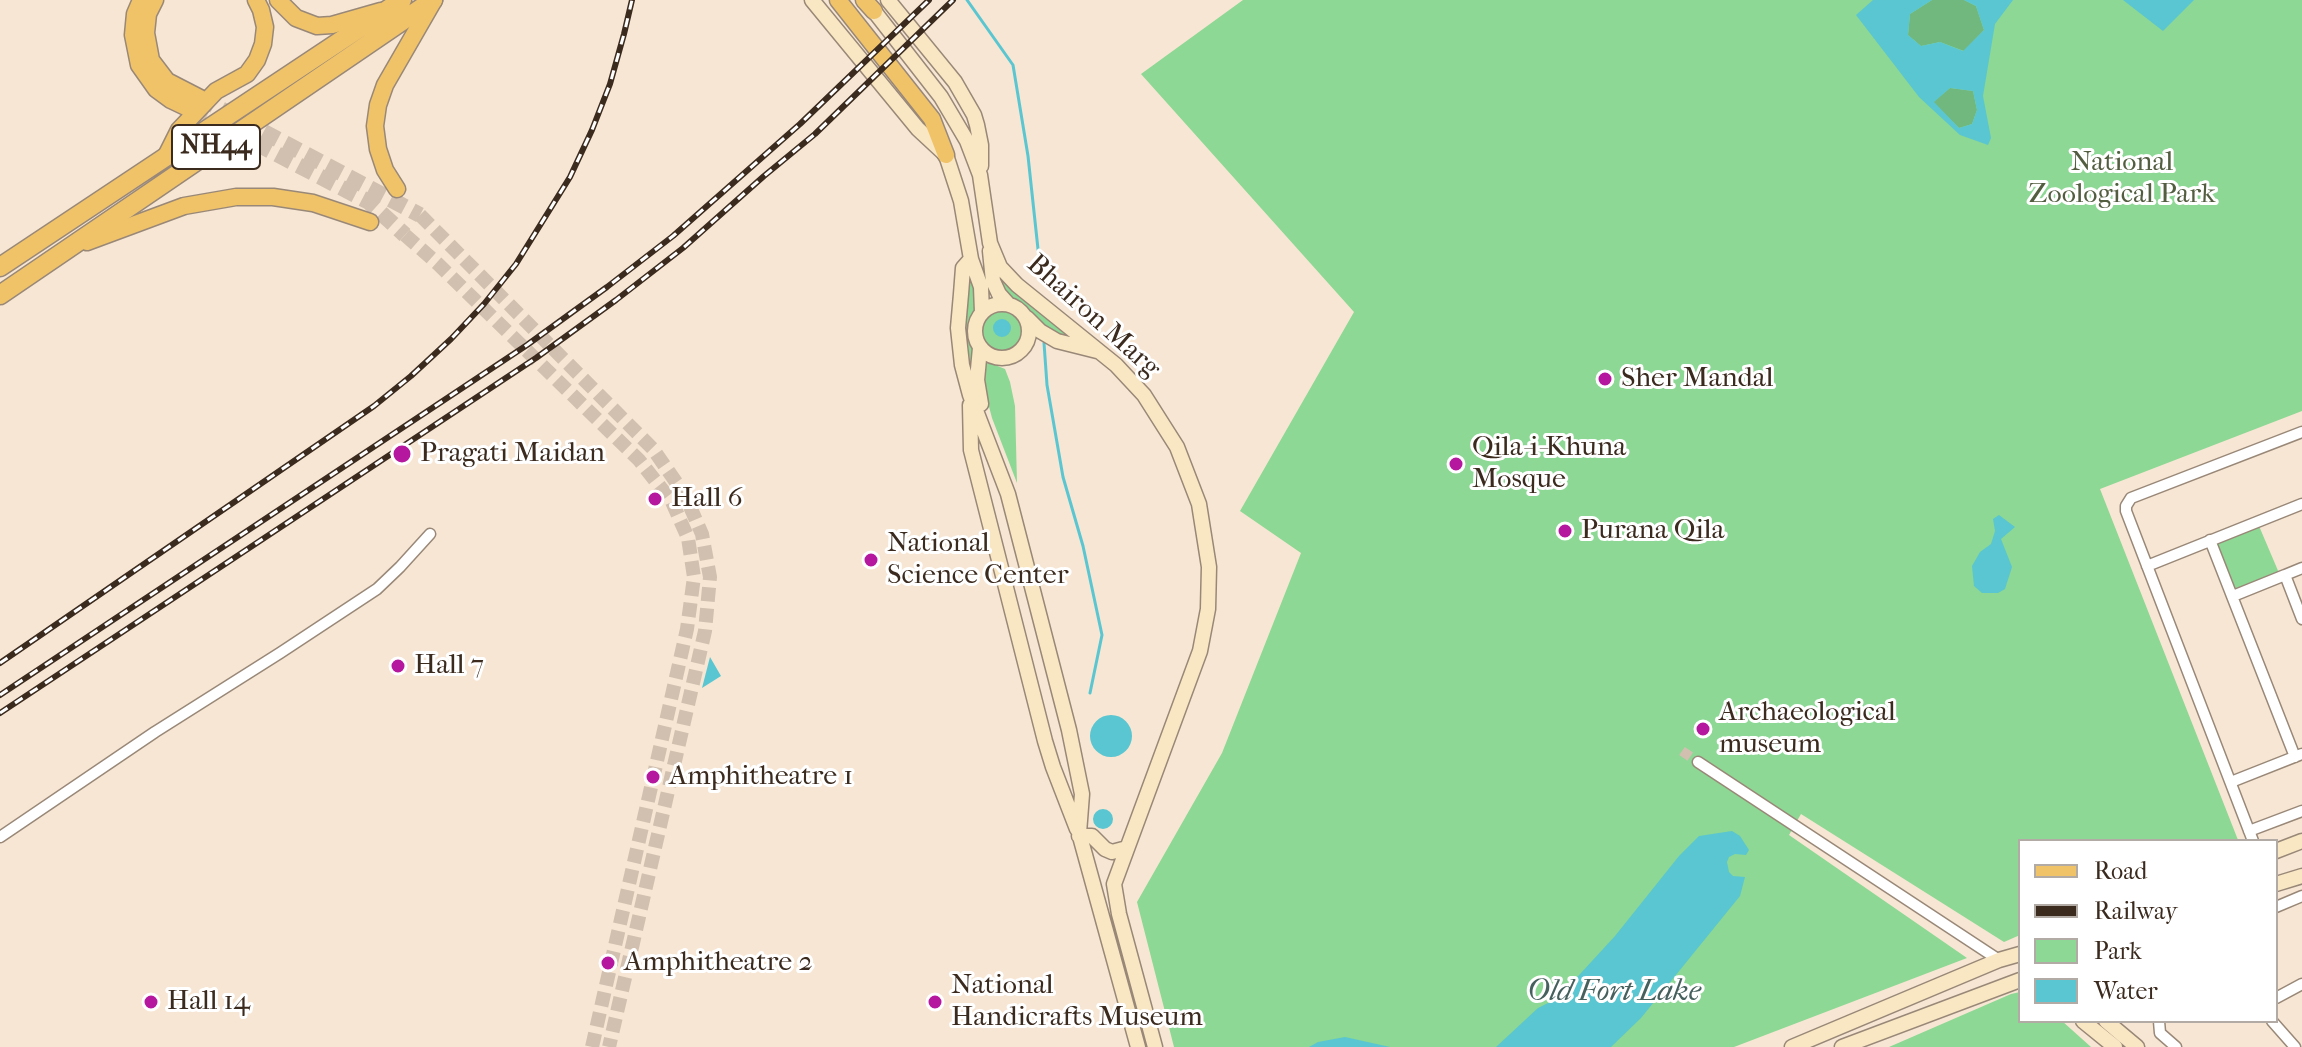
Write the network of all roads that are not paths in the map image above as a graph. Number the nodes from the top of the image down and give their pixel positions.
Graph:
1 (141, 0) edge
2 (155, 0) edge
3 (256, 0) edge
4 (278, 0) edge
5 (433, 0) edge
6 (812, 0) edge
7 (838, 0) edge
8 (398, 2) edge
9 (874, 3) edge
10 (946, 155) junction
11 (165, 158) junction
12 (397, 189) dead end
13 (370, 222) dead end
14 (990, 243) junction
15 (68, 249) junction
16 (970, 253) junction
17 (0, 267) edge
18 (0, 295) edge
19 (1008, 304) junction
20 (982, 312) junction
21 (1026, 318) junction
22 (980, 348) junction
23 (1101, 352) junction
24 (970, 395) junction
25 (2302, 432) edge
26 (988, 443) junction
27 (2302, 504) edge
28 (430, 534) dead end
29 (2210, 540) junction
30 (2147, 566) junction
31 (2302, 568) edge
32 (2285, 575) junction
33 (2233, 596) junction
34 (2302, 619) edge
35 (1049, 651) junction
36 (1032, 689) junction
37 (2299, 756) edge
38 (1698, 762) tunnel mouth
39 (2231, 782) junction
40 (2302, 811) edge
41 (1079, 835) junction
42 (2251, 836) edge
43 (0, 837) edge
44 (2302, 841) edge
45 (1127, 848) junction
46 (2278, 850) edge
47 (2302, 876) edge
48 (2278, 883) edge
49 (1114, 884) junction
50 (1096, 891) junction
51 (2302, 896) edge
52 (2278, 906) edge
53 (2018, 955) edge
54 (1999, 960) junction
55 (2018, 981) edge
56 (2302, 984) edge
57 (2278, 997) edge
58 (2087, 1023) edge
59 (2159, 1023) edge
60 (2274, 1023) edge
61 (2113, 1035) edge
62 (1132, 1043) edge
63 (2290, 1045) edge
64 (1155, 1047) edge
65 (1792, 1047) edge
66 (1842, 1047) edge
67 (2137, 1047) edge
68 (2176, 1047) edge

1 - 2 main road
3 - 11 main road
4 - 8 main road
5 - 12 main road
5 - 15 highway, NH44
6 - 10 main road
7 - 10 main road
8 - 11 highway, NH44
9 - 14 main road, Bhairon Marg
10 - 16 main road
11 - 17 highway, NH44
13 - 15 main road
14 - 16 main road
14 - 19 main road
14 - 23 main road, Bhairon Marg
15 - 18 highway, NH44
16 - 20 main road
16 - 24 main road
19 - 20 main road
19 - 21 main road
20 - 22 main road
21 - 22 main road
21 - 23 main road
22 - 26 main road
23 - 45 main road, Bhairon Marg
24 - 26 main road
24 - 36 main road
25 - 30 street
26 - 35 main road
27 - 29 street
28 - 43 street
29 - 30 street
29 - 33 street
30 - 39 street
31 - 32 street
32 - 33 street
32 - 34 street
33 - 37 street
35 - 36 main road
35 - 41 main road
36 - 41 main road
37 - 39 street
38 - 54 street
39 - 42 street
40 - 42 street
41 - 45 main road
41 - 50 main road
44 - 46 main road
45 - 49 main road, Bhairon Marg
47 - 48 main road
49 - 50 main road
49 - 64 main road
50 - 62 main road
51 - 52 street
53 - 54 main road
54 - 65 main road
55 - 66 main road
56 - 57 street
58 - 61 main road
59 - 68 street
60 - 63 street
61 - 67 main road

